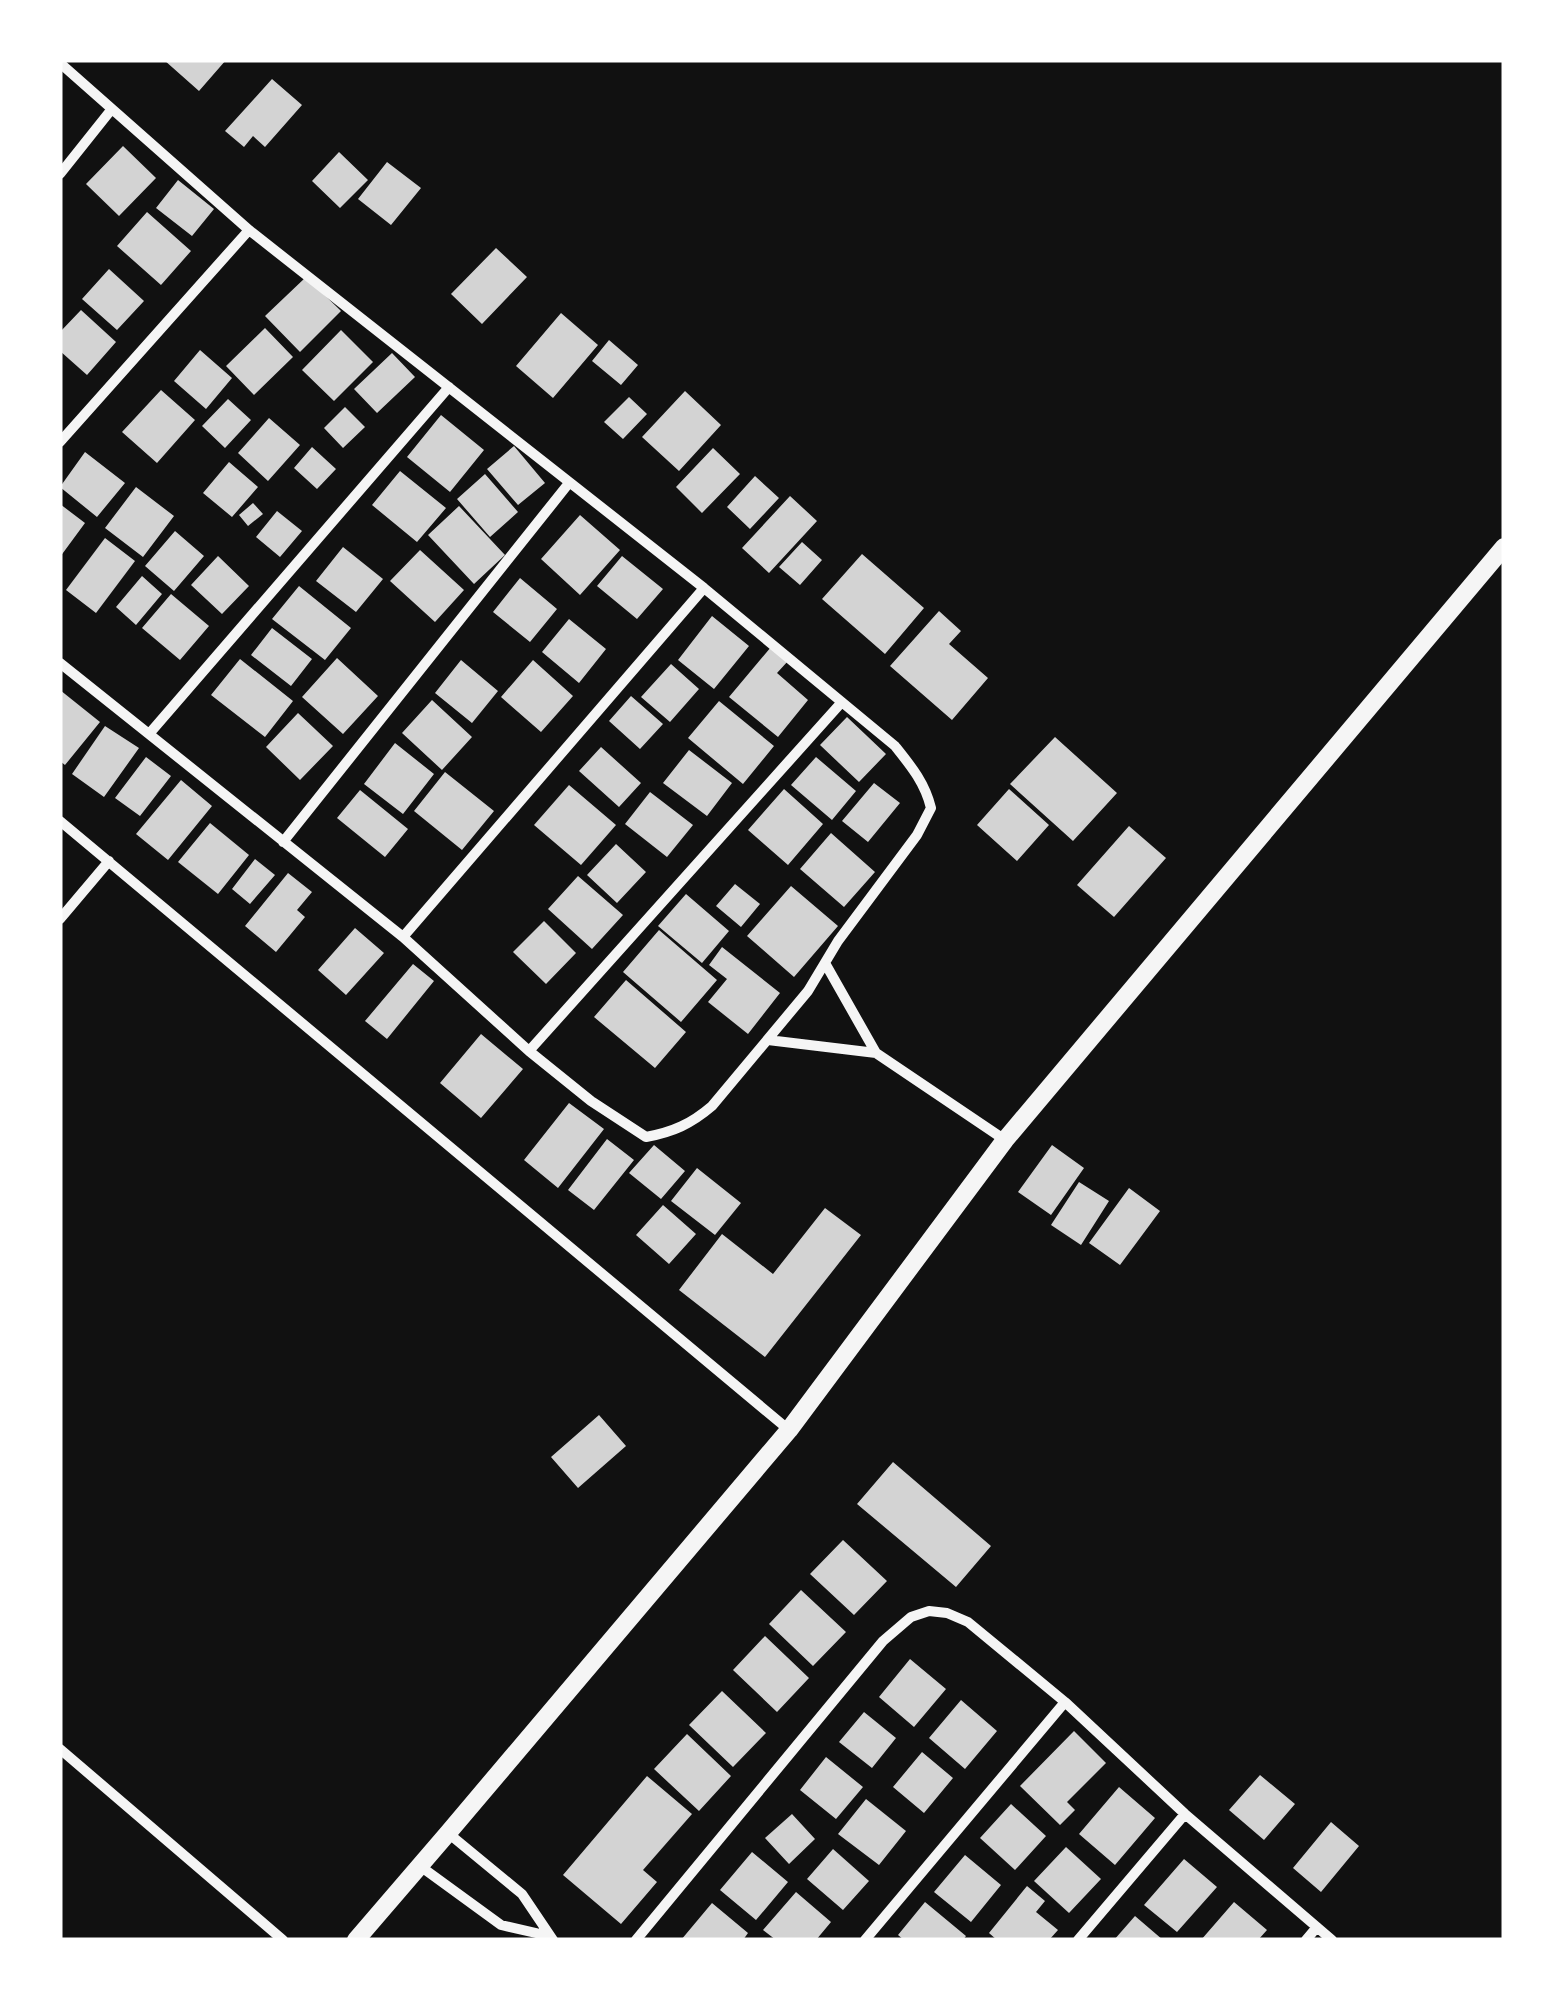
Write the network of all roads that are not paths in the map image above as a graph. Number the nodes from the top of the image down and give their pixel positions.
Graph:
1 (60, 63) edge
2 (111, 110) junction
3 (60, 174) edge
4 (249, 230) junction
5 (449, 387) junction
6 (60, 442) edge
7 (569, 483) junction
8 (1504, 548) edge
9 (704, 588) junction
10 (60, 663) edge
11 (841, 703) junction
12 (148, 734) junction
13 (60, 820) edge
14 (283, 842) junction
15 (109, 862) junction
16 (60, 919) edge
17 (403, 937) junction
18 (825, 962) junction
19 (768, 1040) junction
20 (529, 1051) junction
21 (876, 1053) junction
22 (1006, 1140) junction
23 (789, 1430) junction
24 (1065, 1702) junction
25 (60, 1749) edge
26 (1185, 1814) junction
27 (448, 1834) junction
28 (420, 1866) junction
29 (1317, 1927) junction
30 (552, 1938) edge
31 (283, 1940) edge
32 (356, 1940) edge
33 (636, 1940) edge
34 (865, 1940) edge
35 (1078, 1940) edge
36 (1306, 1940) edge
37 (1332, 1940) edge

1 - 2 street
2 - 3 street
2 - 4 street
4 - 5 street
4 - 6 street
5 - 7 street
5 - 12 street
7 - 9 street
7 - 14 street
8 - 22 street
9 - 11 street
9 - 17 street
10 - 12 street
11 - 18 street
11 - 20 street
12 - 14 street
13 - 15 street
14 - 17 street
15 - 16 street
15 - 23 street
17 - 20 street
18 - 19 street
18 - 21 street
19 - 20 street
19 - 21 street
21 - 22 street
22 - 23 street
23 - 27 street
24 - 26 street
24 - 33 street
24 - 34 street
25 - 31 street
26 - 29 street
26 - 35 street
27 - 28 street
27 - 30 street
28 - 30 street
28 - 32 street
29 - 36 street
29 - 37 street

